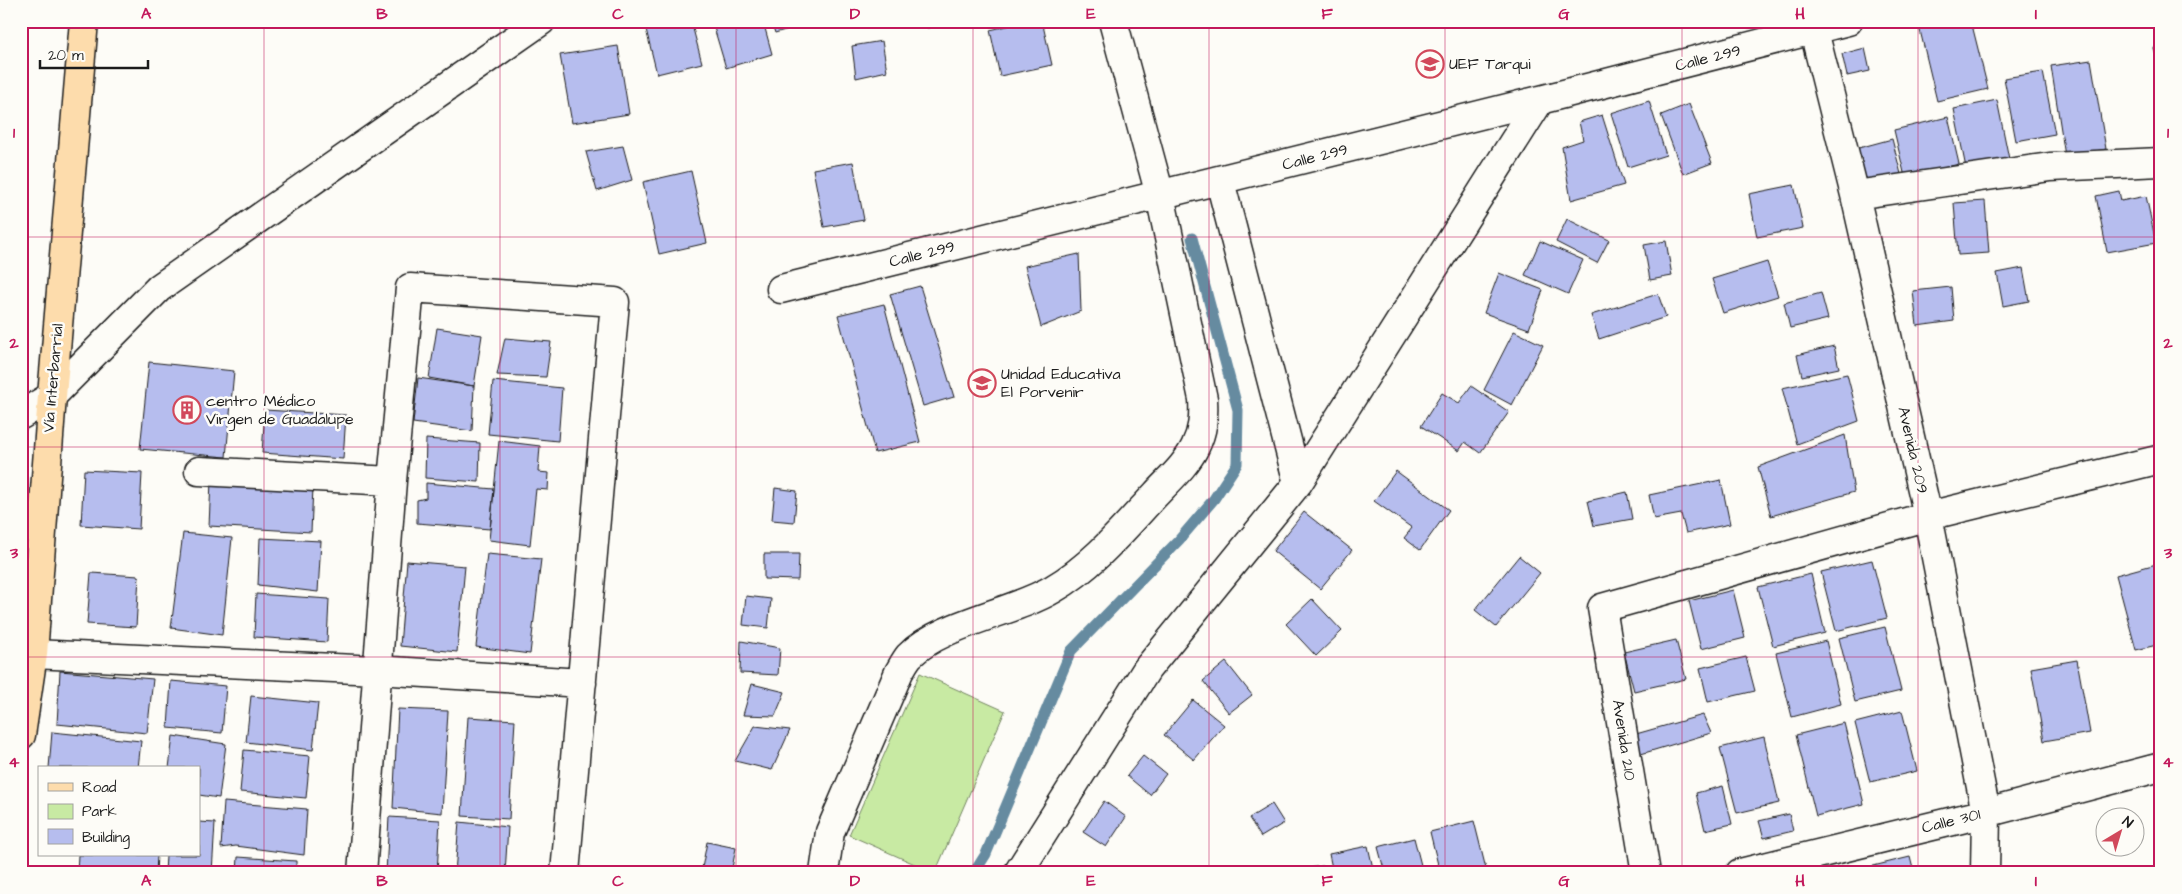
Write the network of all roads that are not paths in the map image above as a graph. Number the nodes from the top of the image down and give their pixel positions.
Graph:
1 (84, 21) edge
2 (541, 21) edge
3 (1113, 21) edge
4 (1848, 21) edge
5 (1814, 31) junction
6 (1540, 100) junction
7 (2161, 162) edge
8 (1220, 181) junction
9 (1160, 195) junction
10 (1855, 195) junction
11 (781, 289) dead end
12 (52, 396) junction
13 (21, 416) edge
14 (2161, 459) edge
15 (199, 471) dead end
16 (392, 481) junction
17 (1298, 483) junction
18 (1928, 516) junction
19 (33, 654) junction
20 (377, 670) junction
21 (582, 683) junction
22 (21, 735) edge
23 (2161, 767) edge
24 (1986, 813) junction
25 (362, 873) edge
26 (565, 873) edge
27 (824, 873) edge
28 (1018, 873) edge
29 (1646, 873) edge
30 (1740, 873) edge
31 (1985, 873) edge

1 - 12 main road, Vía Interbarrial
2 - 12 street
3 - 9 street
4 - 5 street, Calle 299
5 - 6 street, Calle 299
5 - 10 street, Avenida 209
6 - 8 street, Calle 299
6 - 17 street
7 - 10 street
8 - 9 street, Calle 299
8 - 17 street
9 - 11 street, Calle 299
9 - 27 street
10 - 18 street, Avenida 209
12 - 13 street
12 - 19 main road, Vía Interbarrial
14 - 18 street
15 - 16 street
16 - 20 street
16 - 21 street
17 - 28 street
18 - 24 street, Avenida 209
18 - 29 street, Avenida 210
19 - 20 street
19 - 22 main road, Vía Interbarrial
20 - 21 street
20 - 25 street
21 - 26 street
23 - 24 street, Calle 301
24 - 30 street, Calle 301
24 - 31 street, Avenida 209

